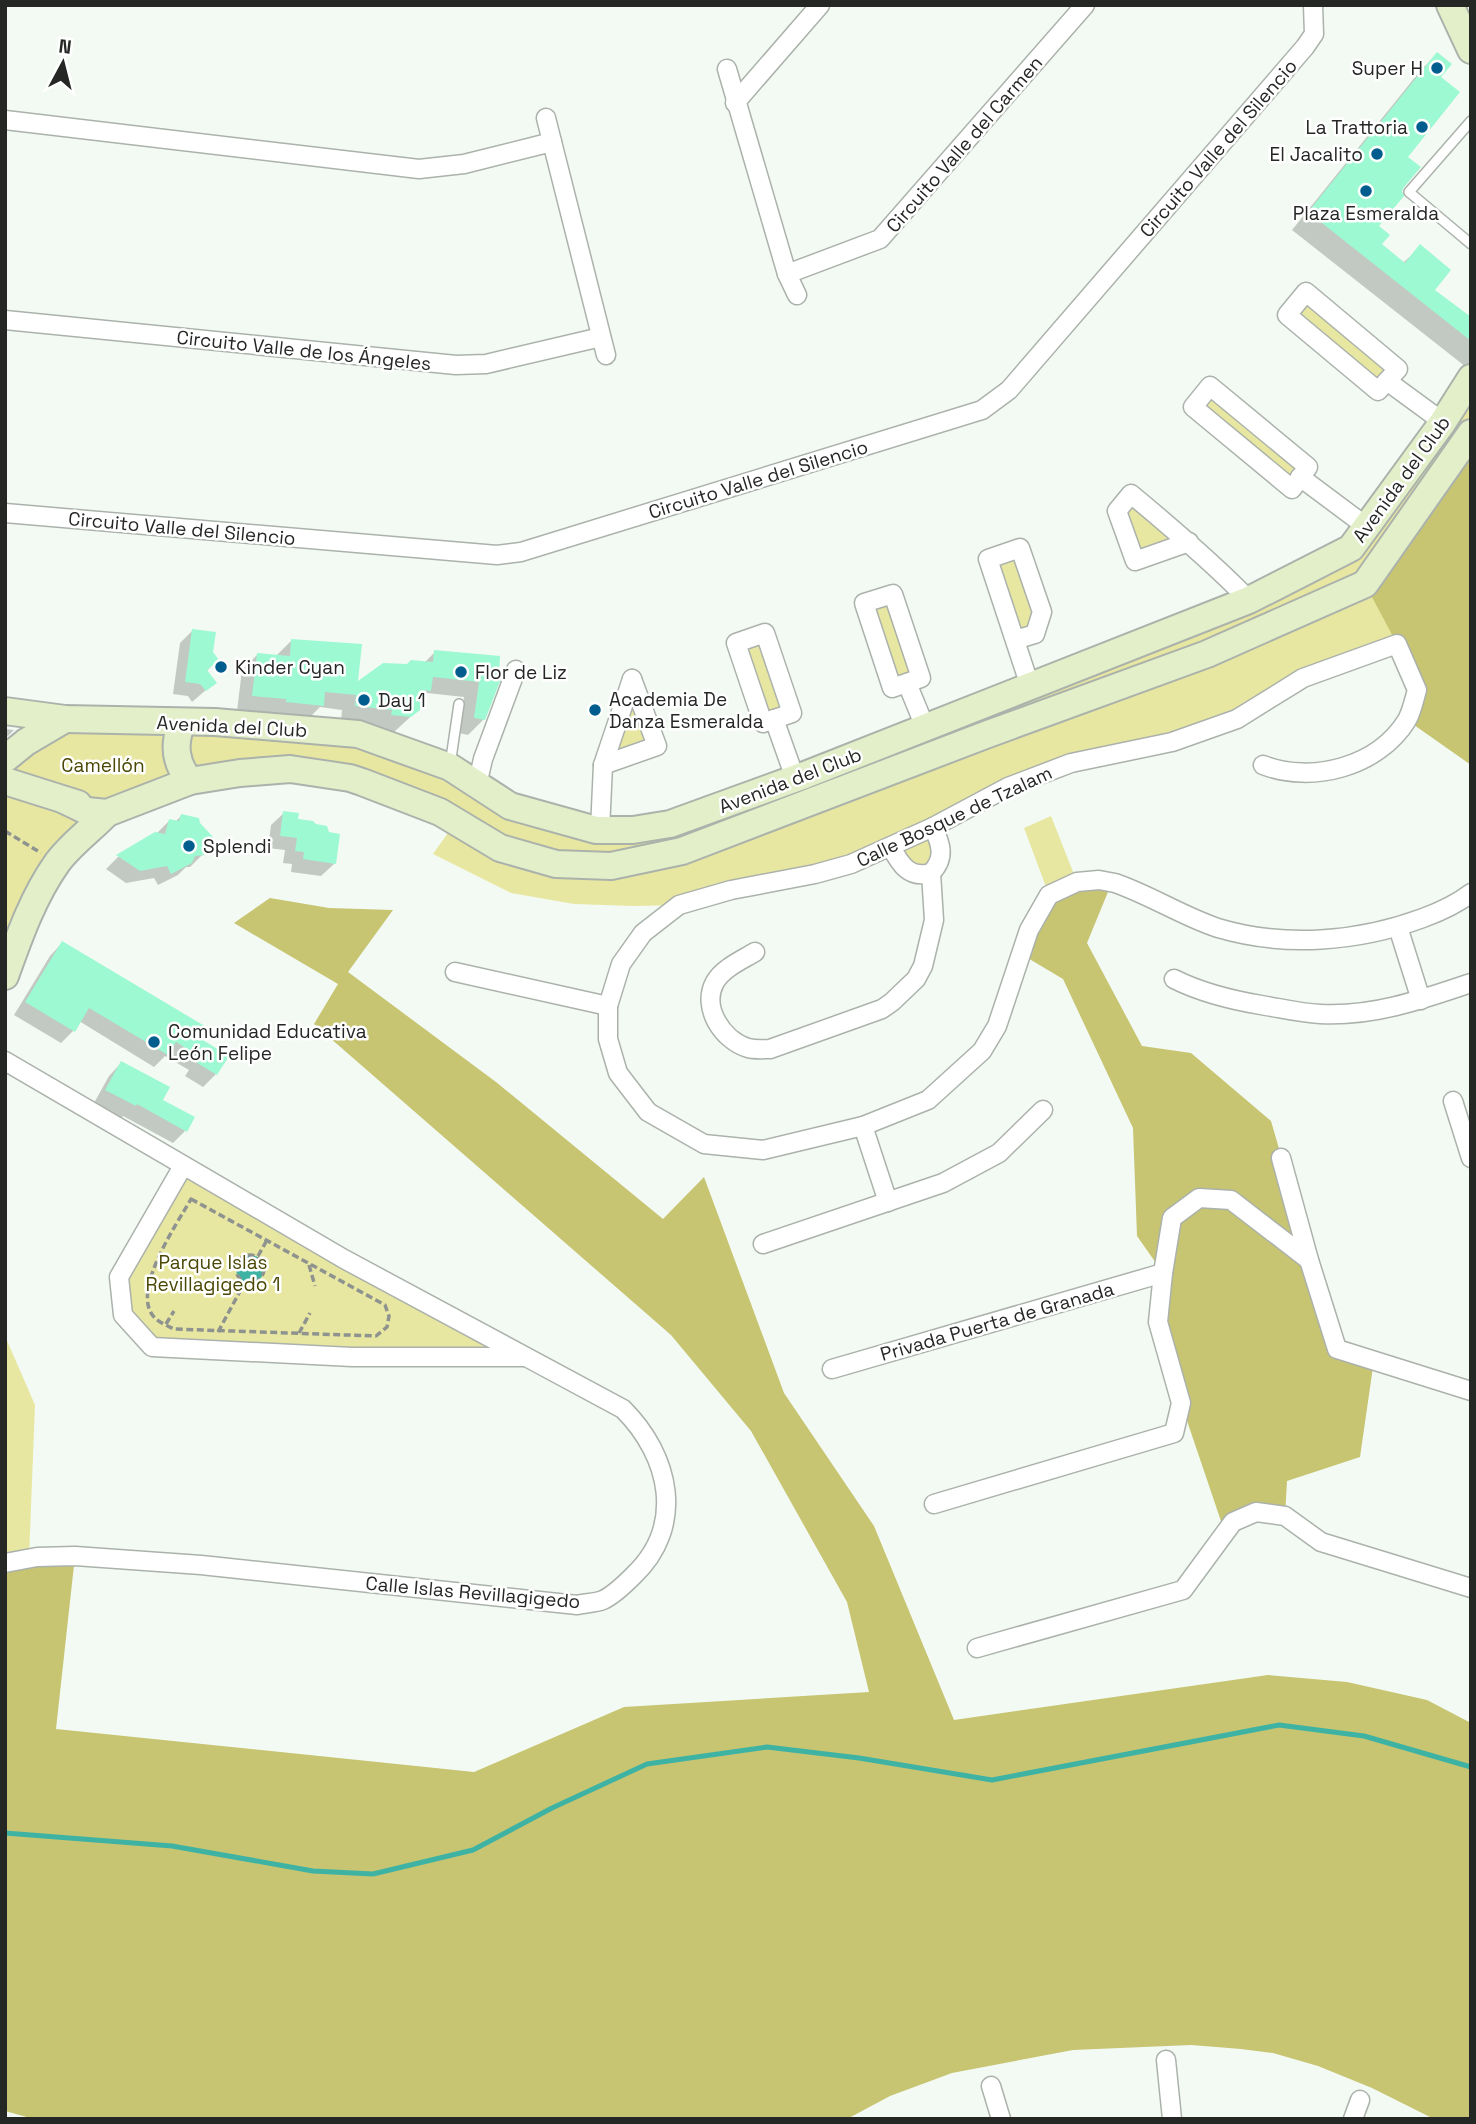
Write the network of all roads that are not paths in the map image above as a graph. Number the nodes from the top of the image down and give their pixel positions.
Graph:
1 (820, 5) edge
2 (1085, 5) edge
3 (1313, 5) edge
4 (1450, 5) edge
5 (1467, 5) edge
6 (1471, 14) edge
7 (1471, 50) edge
8 (727, 69) dead end
9 (735, 103) junction
10 (545, 118) dead end
11 (5, 120) edge
12 (1471, 121) edge
13 (552, 142) junction
14 (1471, 244) edge
15 (787, 275) junction
16 (797, 295) dead end
17 (5, 320) edge
18 (1471, 378) edge
19 (1387, 381) junction
20 (1443, 422) junction
21 (1471, 433) edge
22 (1300, 477) junction
23 (5, 513) edge
24 (1367, 527) junction
25 (1189, 542) dead end
26 (1249, 600) junction
27 (1015, 640) junction
28 (516, 670) dead end
29 (907, 683) junction
30 (1030, 686) junction
31 (459, 704) dead end
32 (976, 707) junction
33 (11, 712) edge
34 (774, 719) junction
35 (182, 723) junction
36 (925, 727) junction
37 (45, 728) junction
38 (988, 734) junction
39 (5, 759) edge
40 (603, 765) dead end
41 (1263, 765) dead end
42 (450, 767) junction
43 (794, 778) junction
44 (5, 781) edge
45 (190, 781) junction
46 (477, 785) junction
47 (107, 813) junction
48 (670, 824) junction
49 (933, 827) junction
50 (600, 830) junction
51 (891, 847) junction
52 (682, 850) junction
53 (930, 873) junction
54 (1471, 893) edge
55 (1398, 927) junction
56 (755, 952) dead end
57 (455, 972) dead end
58 (5, 976) edge
59 (1174, 979) dead end
60 (1471, 983) edge
61 (1421, 1000) junction
62 (608, 1006) junction
63 (5, 1061) edge
64 (1453, 1101) dead end
65 (1043, 1110) dead end
66 (863, 1126) junction
67 (1469, 1146) edge
68 (1281, 1158) dead end
69 (183, 1166) junction
70 (888, 1202) junction
71 (763, 1244) dead end
72 (1309, 1260) junction
73 (1163, 1273) junction
74 (525, 1357) junction
75 (832, 1368) dead end
76 (1471, 1391) edge
77 (934, 1504) dead end
78 (5, 1563) edge
79 (1471, 1588) edge
80 (977, 1648) dead end
81 (1166, 2060) dead end
82 (991, 2086) dead end
83 (1360, 2100) dead end
84 (1001, 2119) edge
85 (1172, 2119) edge
86 (1353, 2119) edge

1 - 9 street
2 - 15 street, Circuito Valle del Carmen
3 - 23 street, Circuito Valle del Silencio
4 - 7 street
5 - 6 street
8 - 9 street
9 - 15 street
10 - 13 street, Circuito Valle de los Ángeles
11 - 13 street
12 - 14 lane
13 - 17 street, Circuito Valle de los Ángeles
15 - 16 street
18 - 20 street, Avenida del Club
19 - 19 street
19 - 20 street
20 - 24 street, Avenida del Club
21 - 38 street, Avenida del Club
22 - 22 street
22 - 24 street
24 - 26 street, Avenida del Club
25 - 26 street
26 - 30 street, Avenida del Club
27 - 27 street
27 - 30 street
28 - 46 street
29 - 29 street
29 - 36 street
30 - 32 street, Avenida del Club
31 - 42 lane
32 - 36 street, Avenida del Club
32 - 38 street
33 - 37 street, Avenida del Club
34 - 34 street
34 - 43 street
35 - 37 street, Avenida del Club
35 - 42 street, Avenida del Club
35 - 45 street
36 - 43 street, Avenida del Club
37 - 39 street
38 - 52 street, Avenida del Club
40 - 50 street
41 - 49 street, Calle Bosque de Tzalam
42 - 46 street, Avenida del Club
43 - 48 street, Avenida del Club
44 - 47 street
45 - 47 street, Avenida del Club
45 - 52 street, Avenida del Club
46 - 50 street, Avenida del Club
47 - 58 street
48 - 50 street, Avenida del Club
48 - 52 street
49 - 51 street, Calle Bosque de Tzalam
49 - 53 street
51 - 53 street
51 - 62 street, Calle Bosque de Tzalam
53 - 56 street
54 - 55 street, Calle Bosque de Tzalam
55 - 61 street
55 - 66 street, Calle Bosque de Tzalam
57 - 62 street
59 - 61 street
60 - 61 street
62 - 66 street, Calle Bosque de Tzalam
63 - 69 street, Calle Islas Revillagigedo
64 - 67 street
65 - 70 street
66 - 70 street
68 - 72 street
69 - 74 street, Calle Islas Revillagigedo
69 - 74 street, Calle Islas Revillagigedo
70 - 71 street
72 - 73 street
72 - 76 street
73 - 75 street, Privada Puerta de Granada
73 - 77 street
74 - 78 street, Calle Islas Revillagigedo
79 - 80 street
81 - 85 street
82 - 84 street
83 - 86 street

